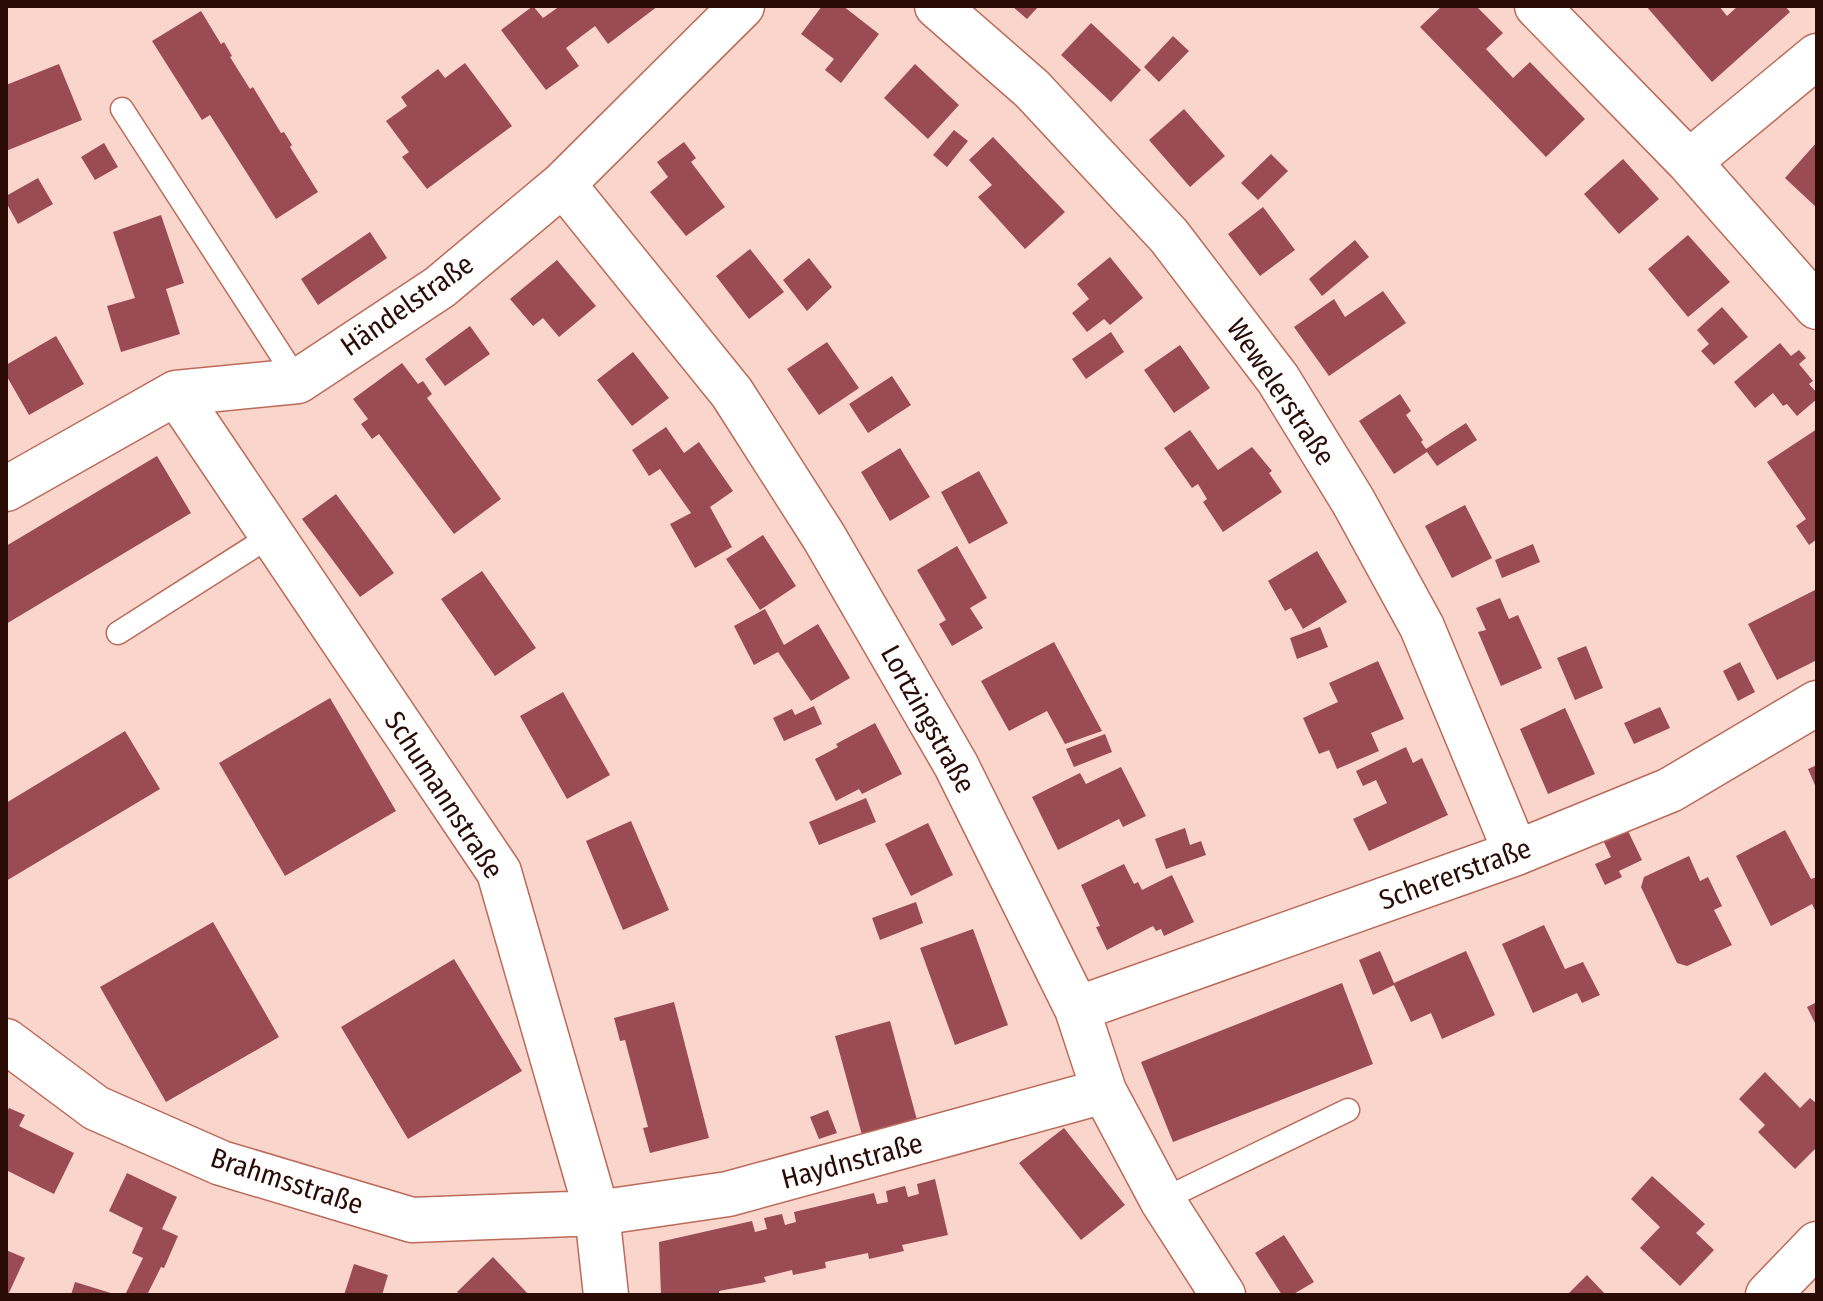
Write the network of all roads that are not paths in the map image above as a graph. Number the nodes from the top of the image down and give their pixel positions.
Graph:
1 (742, 6) edge
2 (937, 6) edge
3 (1537, 6) edge
4 (1817, 56) edge
5 (122, 109) dead end
6 (1689, 162) junction
7 (563, 184) junction
8 (1817, 307) edge
9 (298, 381) junction
10 (176, 393) junction
11 (6, 489) edge
12 (272, 535) junction
13 (118, 633) dead end
14 (1817, 703) edge
15 (1516, 853) junction
16 (1077, 1009) junction
17 (6, 1041) edge
18 (1104, 1091) junction
19 (1348, 1110) dead end
20 (1162, 1200) junction
21 (597, 1213) junction
22 (1817, 1244) edge
23 (606, 1295) edge
24 (1223, 1295) edge
25 (1768, 1295) edge

1 - 7 street, Händelstraße
2 - 15 street, Wewelerstraße
3 - 6 street
4 - 6 street
5 - 9 lane
6 - 8 street
7 - 9 street, Händelstraße
7 - 16 street, Lortzingstraße
9 - 10 street, Händelstraße
10 - 11 street, Händelstraße
10 - 12 street, Schumannstraße
12 - 13 lane
12 - 21 street, Schumannstraße
14 - 15 street, Schererstraße
15 - 16 street, Schererstraße
16 - 18 street, Lortzingstraße
17 - 21 street, Brahmsstraße
18 - 20 street, Lortzingstraße
18 - 21 street, Haydnstraße
19 - 20 lane
20 - 24 street, Lortzingstraße
21 - 23 street, Schumannstraße
22 - 25 street

